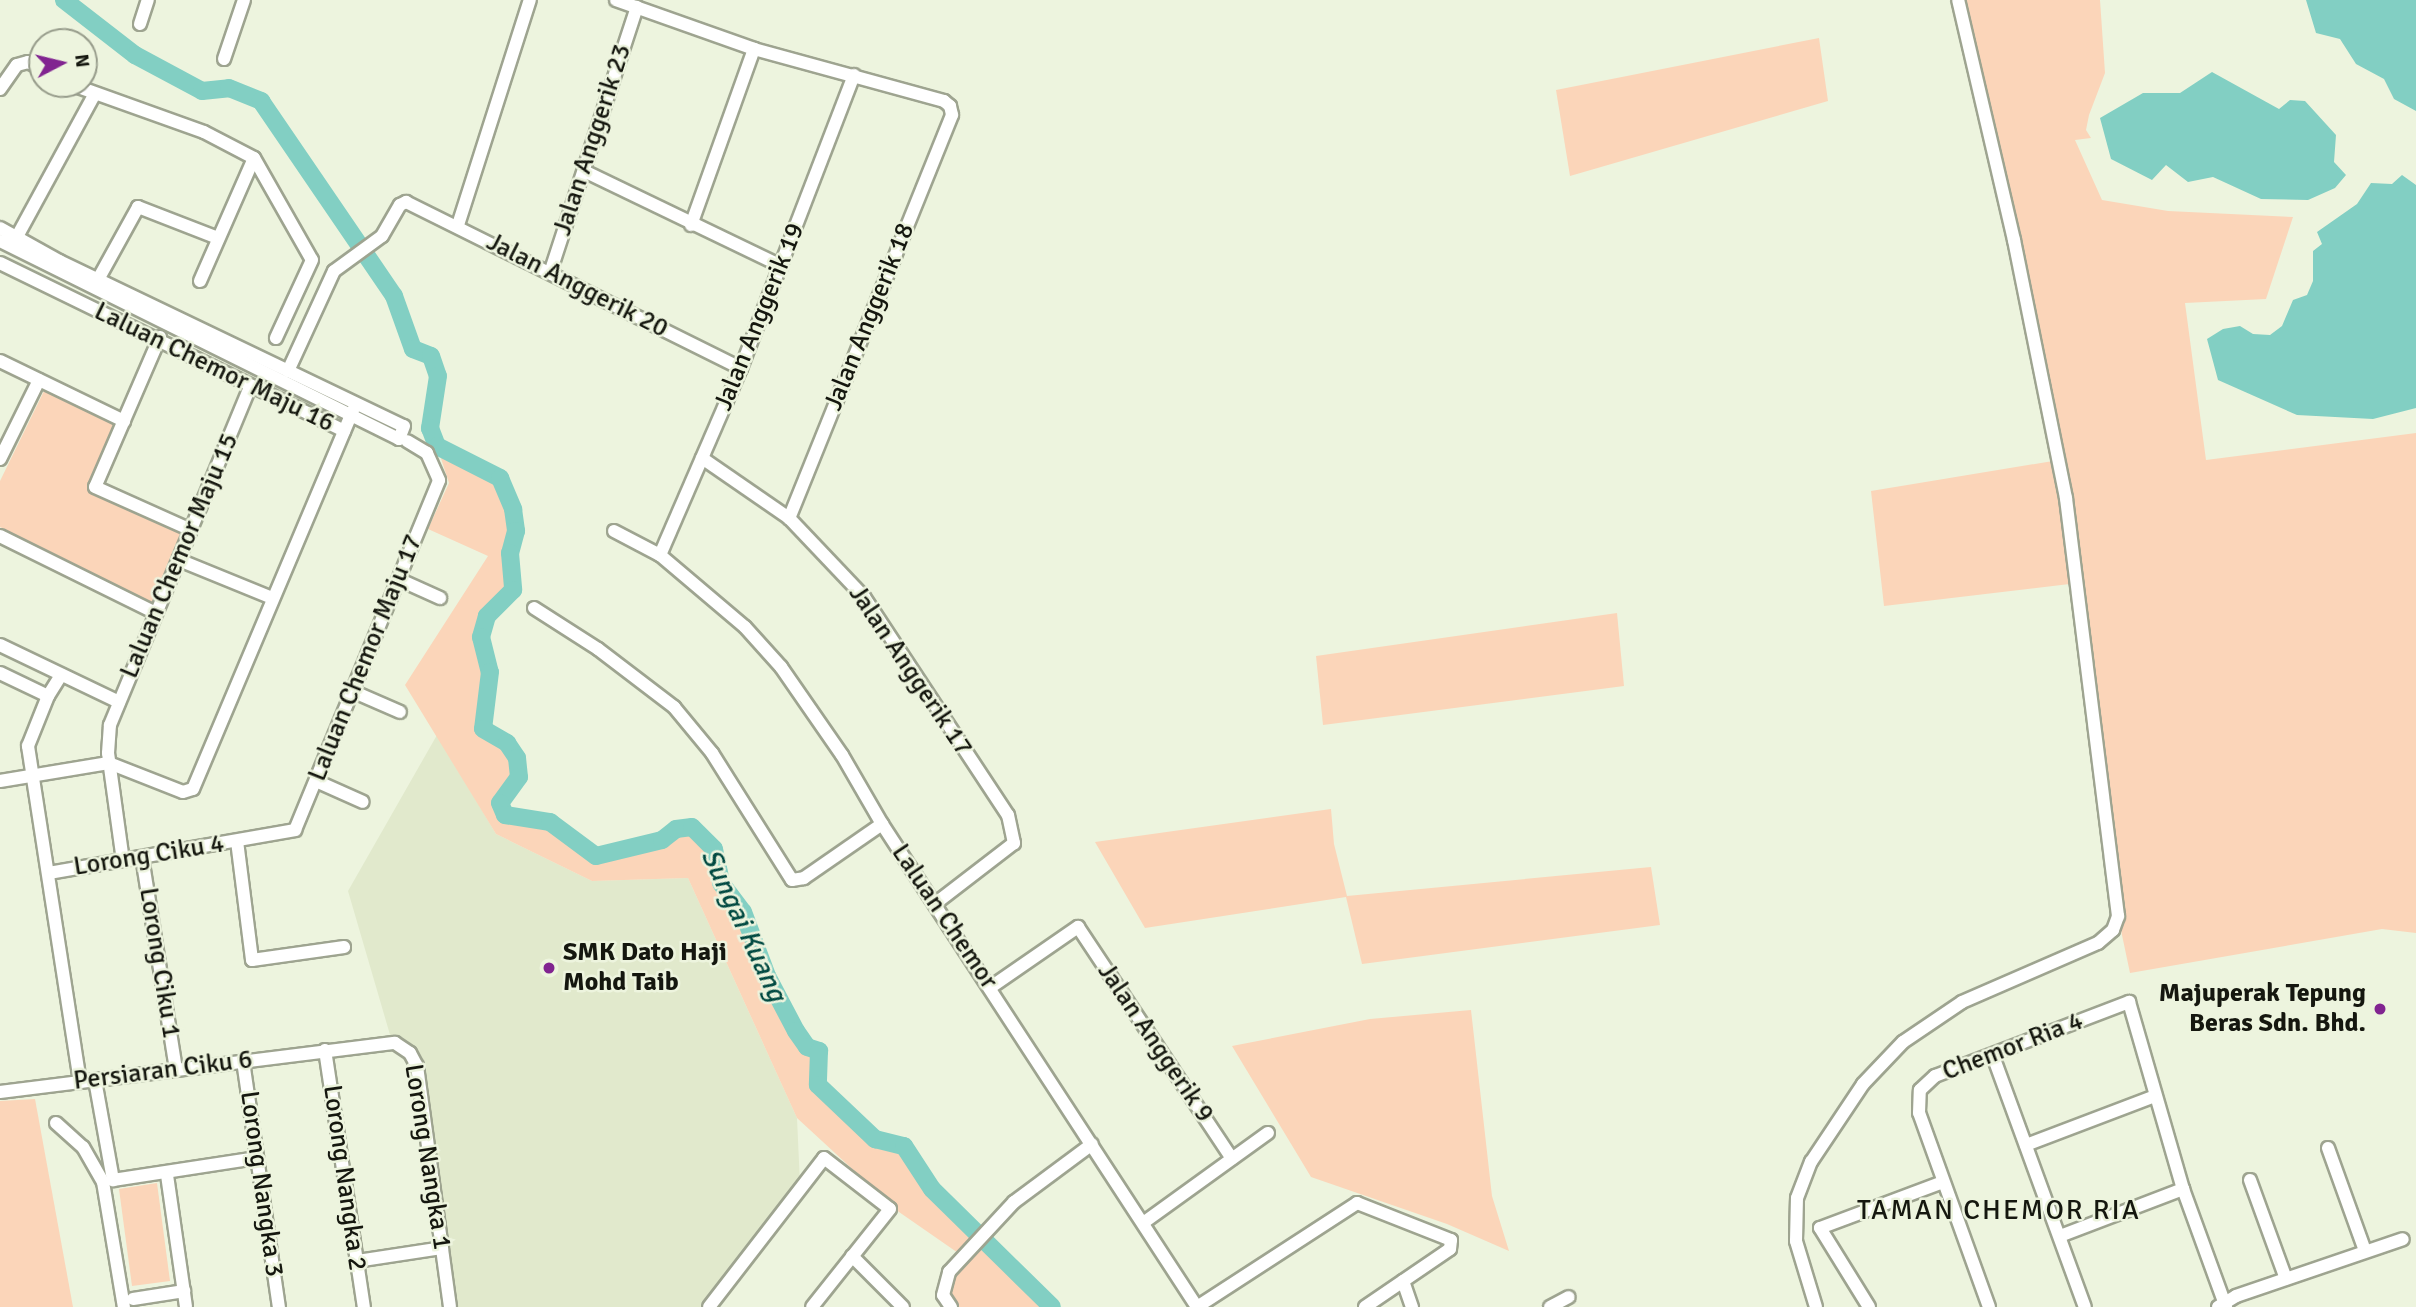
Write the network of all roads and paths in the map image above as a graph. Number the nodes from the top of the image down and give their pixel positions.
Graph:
1 (148, 0) edge
2 (244, 0) edge
3 (530, 0) edge
4 (616, 0) edge
5 (1958, 0) edge
6 (636, 7) junction
7 (140, 24) dead end
8 (754, 49) junction
9 (224, 59) dead end
10 (28, 62) edge
11 (854, 75) junction
12 (0, 89) edge
13 (98, 96) edge
14 (92, 98) edge
15 (254, 158) junction
16 (584, 170) junction
17 (458, 225) junction
18 (691, 225) junction
19 (0, 228) edge
20 (218, 238) junction
21 (10, 242) edge
22 (0, 263) edge
23 (781, 266) junction
24 (550, 273) junction
25 (200, 281) dead end
26 (96, 283) junction
27 (167, 320) junction
28 (276, 338) dead end
29 (158, 342) junction
30 (0, 361) edge
31 (741, 368) junction
32 (288, 371) junction
33 (39, 380) junction
34 (250, 387) junction
35 (355, 403) junction
36 (350, 416) junction
37 (124, 421) junction
38 (344, 431) junction
39 (403, 440) junction
40 (702, 458) junction
41 (0, 459) edge
42 (789, 518) junction
43 (191, 530) junction
44 (614, 531) dead end
45 (0, 536) edge
46 (660, 555) junction
47 (179, 560) junction
48 (400, 580) junction
49 (272, 598) junction
50 (440, 598) dead end
51 (534, 608) dead end
52 (156, 613) junction
53 (0, 645) edge
54 (0, 673) edge
55 (61, 675) junction
56 (354, 692) junction
57 (48, 696) junction
58 (119, 702) junction
59 (400, 712) dead end
60 (109, 763) junction
61 (33, 777) junction
62 (0, 781) edge
63 (316, 781) junction
64 (362, 802) dead end
65 (882, 824) junction
66 (237, 841) junction
67 (142, 857) junction
68 (123, 860) junction
69 (49, 873) junction
70 (936, 903) junction
71 (344, 947) dead end
72 (991, 986) junction
73 (326, 1050) junction
74 (1993, 1056) junction
75 (243, 1061) junction
76 (176, 1069) junction
77 (95, 1080) junction
78 (80, 1082) junction
79 (0, 1092) edge
80 (2155, 1096) junction
81 (56, 1123) dead end
82 (1268, 1133) dead end
83 (1092, 1144) junction
84 (2026, 1145) junction
85 (2328, 1149) dead end
86 (257, 1158) junction
87 (1233, 1159) junction
88 (167, 1175) junction
89 (2250, 1180) dead end
90 (1943, 1182) junction
91 (2183, 1189) junction
92 (1143, 1223) junction
93 (2060, 1236) junction
94 (2403, 1238) dead end
95 (442, 1248) junction
96 (2365, 1251) junction
97 (852, 1256) junction
98 (356, 1261) junction
99 (2286, 1279) junction
100 (1403, 1281) junction
101 (184, 1291) junction
102 (2243, 1294) junction
103 (1569, 1297) dead end
104 (128, 1303) edge
105 (2223, 1306) edge
106 (186, 1307) edge
107 (279, 1307) edge
108 (364, 1307) edge
109 (450, 1307) edge
110 (709, 1307) edge
111 (812, 1307) edge
112 (903, 1307) edge
113 (951, 1307) edge
114 (1197, 1307) edge
115 (1365, 1307) edge
116 (1412, 1307) edge
117 (1550, 1307) edge
118 (1816, 1307) edge
119 (1869, 1307) edge
120 (1989, 1307) edge
121 (2085, 1307) edge
122 (2248, 1307) edge

1 - 7 street
2 - 9 street
3 - 17 street
4 - 6 street
5 - 118 street
6 - 8 street
6 - 16 street, Jalan Anggerik 23
8 - 11 street
8 - 18 street
10 - 12 street
11 - 23 street, Jalan Anggerik 19
11 - 42 street, Jalan Anggerik 18
13 - 15 street
14 - 21 street
15 - 20 street
15 - 28 street
16 - 18 street
16 - 24 street, Jalan Anggerik 23
17 - 24 street, Jalan Anggerik 20
17 - 32 street, Jalan Anggerik 20
18 - 23 street
19 - 21 street
20 - 25 street
20 - 26 street
21 - 26 street
22 - 29 street, Laluan Chemor Maju 16
23 - 31 street, Jalan Anggerik 19
24 - 31 street, Jalan Anggerik 20
26 - 27 street
27 - 29 street
27 - 32 street
27 - 36 street, Laluan Chemor Maju 17
29 - 34 street, Laluan Chemor Maju 16
29 - 37 street
30 - 33 street
31 - 40 street, Jalan Anggerik 19
32 - 35 street
33 - 37 street
33 - 41 street
34 - 38 street, Laluan Chemor Maju 16
34 - 43 street, Laluan Chemor Maju 15
35 - 36 street
35 - 39 street
36 - 38 street
36 - 39 street, Laluan Chemor Maju 17
37 - 43 street
38 - 49 street, Laluan Chemor Maju 16
39 - 48 street, Laluan Chemor Maju 17
40 - 42 street, Jalan Anggerik 17
40 - 46 street, Jalan Anggerik 19
42 - 70 street, Jalan Anggerik 17
43 - 47 street, Laluan Chemor Maju 15
44 - 46 street, Laluan Chemor
45 - 52 street
46 - 65 street, Laluan Chemor
47 - 49 street
47 - 52 street, Laluan Chemor Maju 15
48 - 50 street
48 - 56 street, Laluan Chemor Maju 17
49 - 60 street, Laluan Chemor Maju 16
51 - 65 street
52 - 58 street, Laluan Chemor Maju 15
53 - 55 street
54 - 57 street
55 - 57 street
55 - 58 street
56 - 59 street
56 - 63 street, Laluan Chemor Maju 17
57 - 61 street
58 - 60 street, Laluan Chemor Maju 15
60 - 61 street
60 - 68 street, Laluan Chemor Maju 15
61 - 62 street
61 - 69 street
63 - 64 street
63 - 66 street, Laluan Chemor Maju 17
65 - 70 street, Laluan Chemor
66 - 67 street, Lorong Ciku 4
66 - 71 street, Lorong Ciku 4
67 - 68 street, Lorong Ciku 4
67 - 76 street, Lorong Ciku 1
68 - 69 street, Lorong Ciku 4
69 - 78 street
70 - 72 street, Laluan Chemor
72 - 83 street, Laluan Chemor
72 - 87 street, Jalan Anggerik 9
73 - 75 street, Persiaran Ciku 6
73 - 95 street, Lorong Nangka 1
73 - 98 street, Lorong Nangka 2
74 - 80 street, Chemor Ria 4
74 - 84 street
74 - 90 street, Chemor Ria 4
75 - 76 street, Persiaran Ciku 6
75 - 86 street, Lorong Nangka 3
76 - 77 street, Persiaran Ciku 6
77 - 78 street, Persiaran Ciku 6
77 - 88 street
78 - 79 street, Persiaran Ciku 6
80 - 84 street
80 - 91 street
81 - 104 street
82 - 87 street
83 - 92 street, Laluan Chemor
83 - 113 street
84 - 93 street
85 - 96 street
86 - 88 street
86 - 107 street, Lorong Nangka 3
87 - 92 street
88 - 101 street
89 - 99 street
90 - 119 street
90 - 120 street, Chemor Ria 4
91 - 93 street
91 - 105 street
92 - 114 street, Laluan Chemor
93 - 121 street
94 - 96 street
95 - 98 street
95 - 109 street, Lorong Nangka 1
96 - 99 street
97 - 110 street
97 - 111 street
97 - 112 street
98 - 108 street, Lorong Nangka 2
99 - 102 street
100 - 114 street
100 - 115 street
100 - 116 street
101 - 104 street
101 - 106 street
102 - 105 street
102 - 122 street
103 - 117 street

